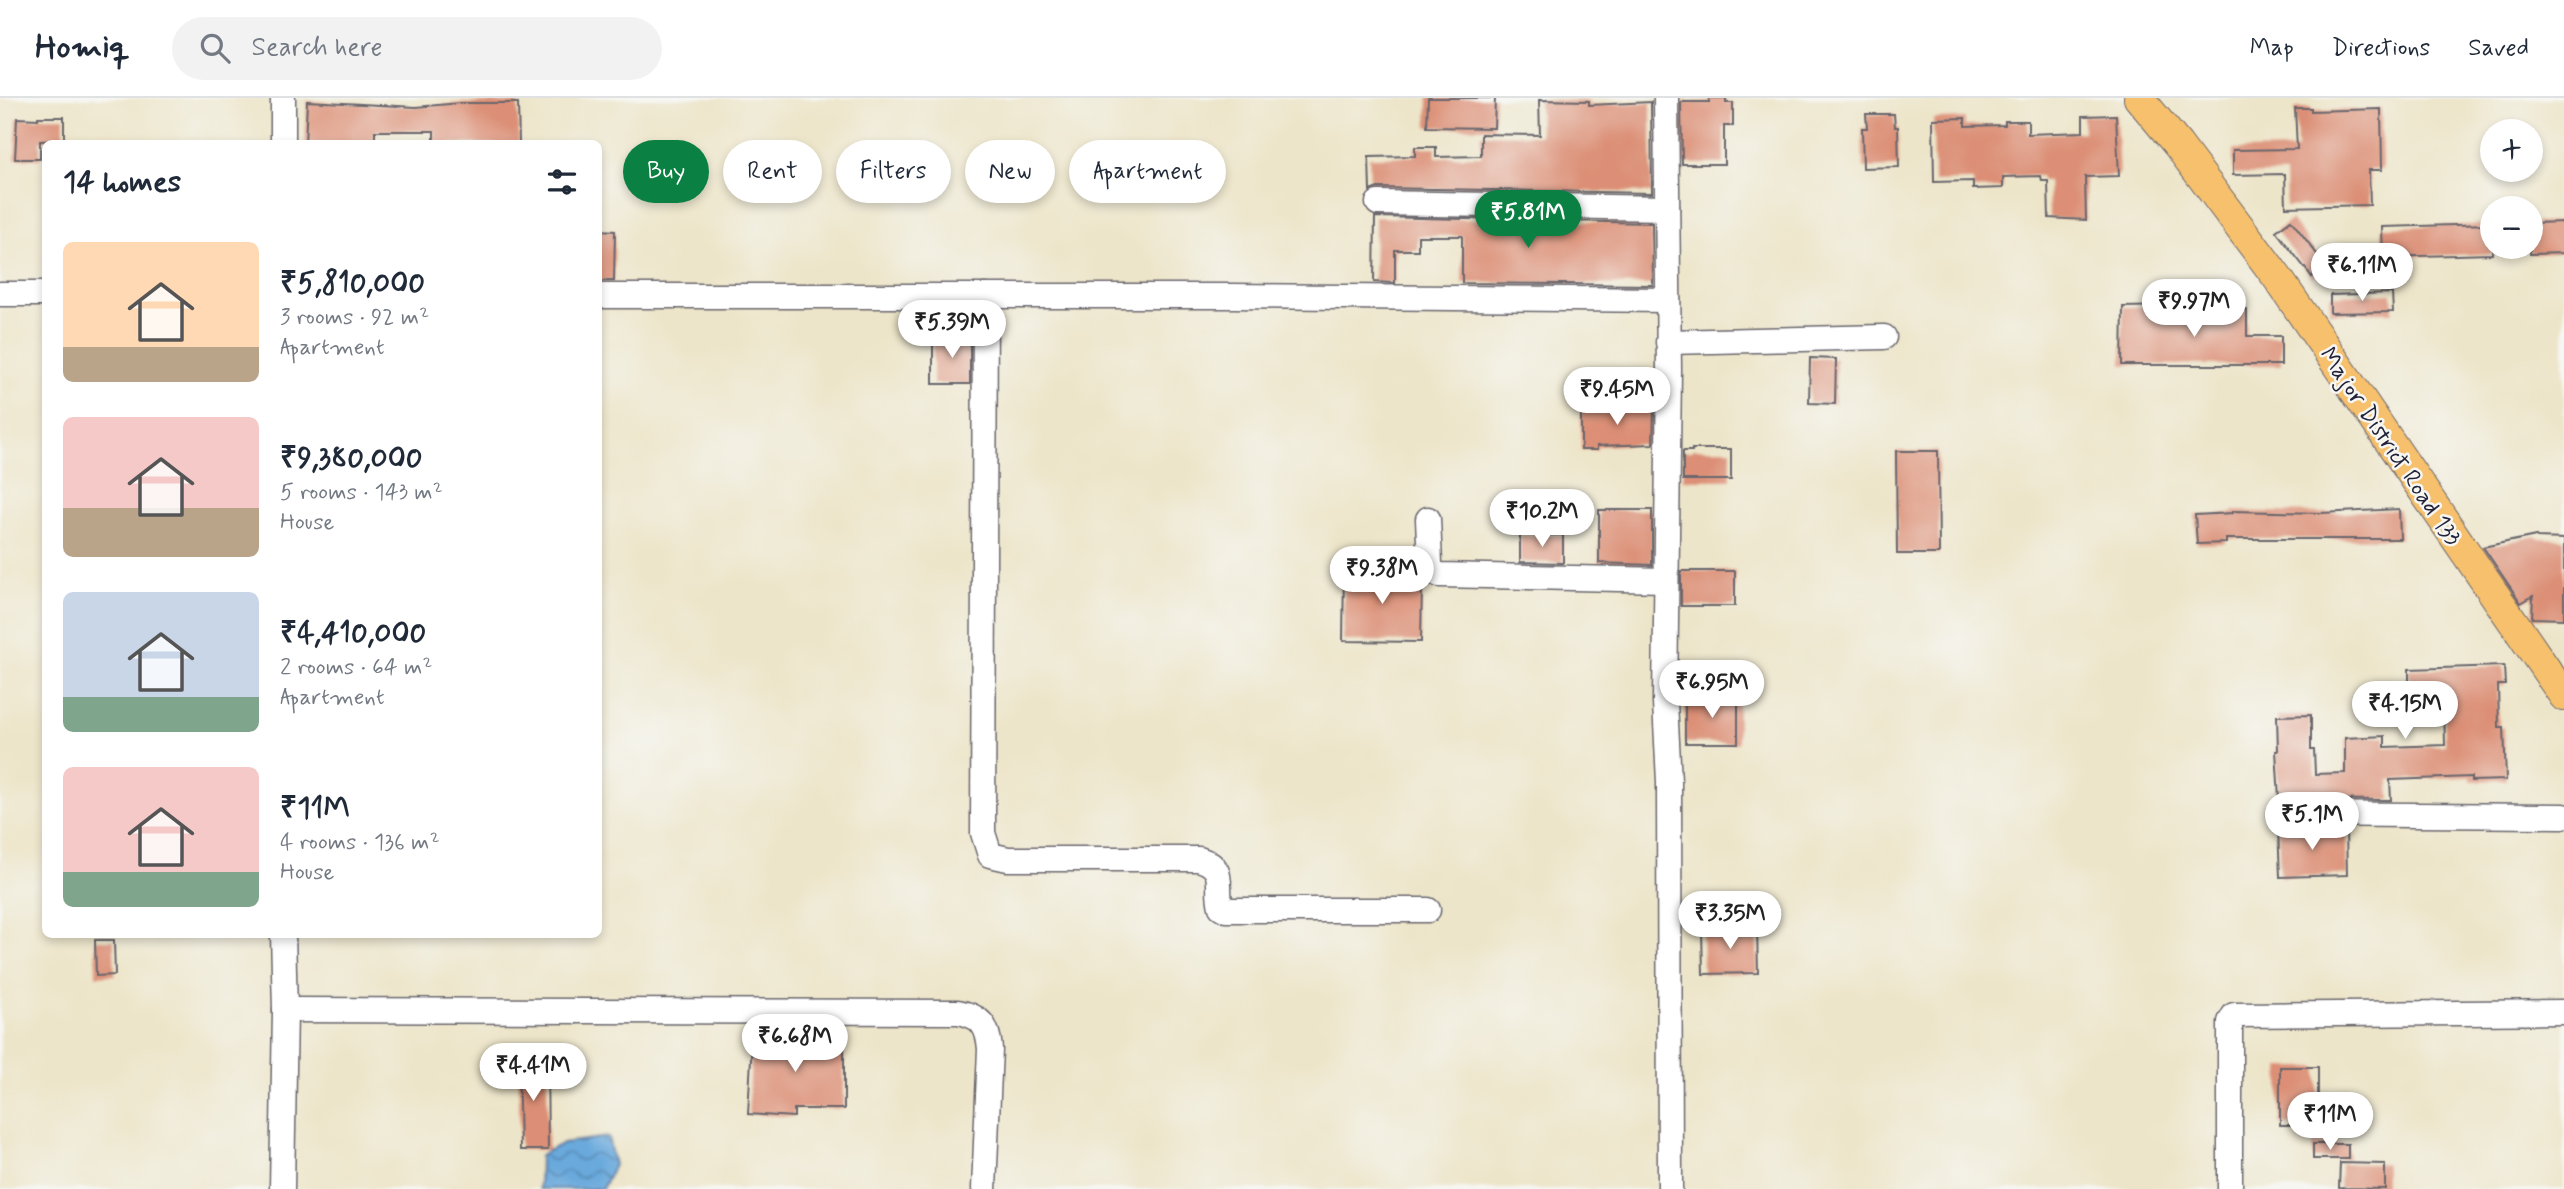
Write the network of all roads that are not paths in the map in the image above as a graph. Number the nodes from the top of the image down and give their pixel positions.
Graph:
1 (283, 98) edge
2 (1666, 98) edge
3 (2139, 98) edge
4 (283, 140) edge
5 (1378, 203) dead end
6 (1667, 208) junction
7 (0, 294) edge
8 (42, 294) edge
9 (602, 296) edge
10 (985, 296) junction
11 (1668, 300) junction
12 (1884, 337) dead end
13 (1668, 342) junction
14 (1428, 519) dead end
15 (1666, 580) junction
16 (2564, 696) edge
17 (2280, 814) dead end
18 (2564, 816) edge
19 (1428, 910) dead end
20 (283, 938) edge
21 (285, 1010) junction
22 (2564, 1012) edge
23 (282, 1189) edge
24 (984, 1189) edge
25 (1670, 1189) edge
26 (2230, 1189) edge

1 - 4 street
2 - 6 street
3 - 16 main road, Major District Road 133
5 - 6 street
6 - 11 street
7 - 8 street
9 - 10 street
10 - 11 street
10 - 19 street
11 - 13 street
12 - 13 street
13 - 15 street
14 - 15 street
15 - 25 street
17 - 18 street
20 - 21 street
21 - 23 street
21 - 24 street
22 - 26 street

